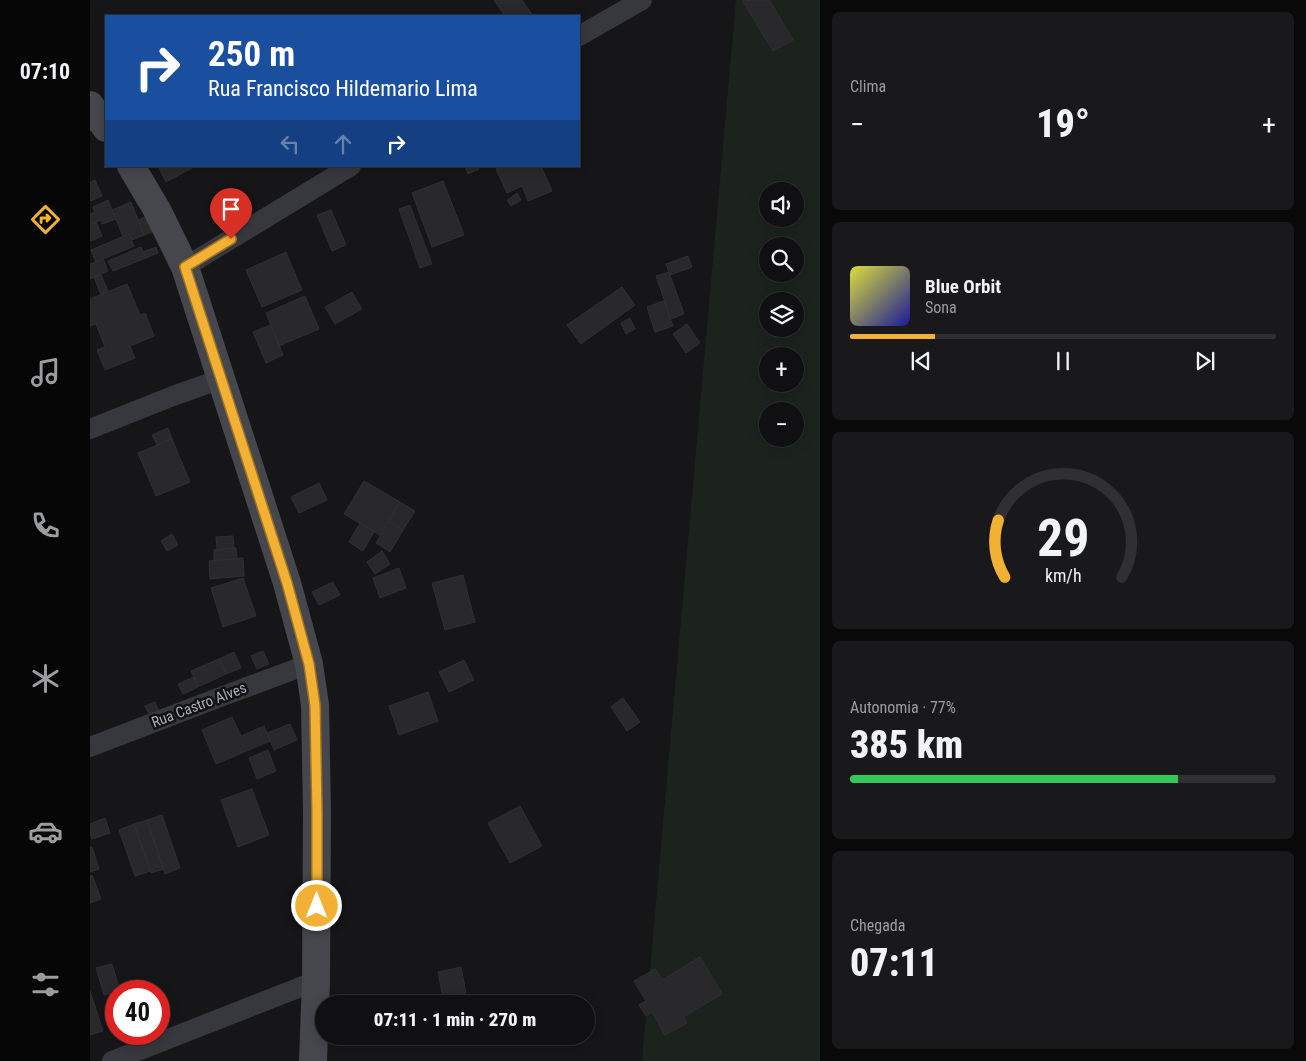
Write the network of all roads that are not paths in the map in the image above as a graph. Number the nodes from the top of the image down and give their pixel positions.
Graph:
1 (642, 0) edge
2 (580, 35) edge
3 (132, 167) edge
4 (349, 167) edge
5 (185, 267) junction
6 (221, 379) junction
7 (90, 429) edge
8 (309, 664) junction
9 (90, 747) edge
10 (316, 981) junction
11 (112, 1061) edge
12 (313, 1061) edge

1 - 2 street
3 - 5 street
4 - 5 street
5 - 6 street
6 - 7 street
6 - 8 street
8 - 9 street, Rua Castro Alves
8 - 10 street
10 - 11 street
10 - 12 street

